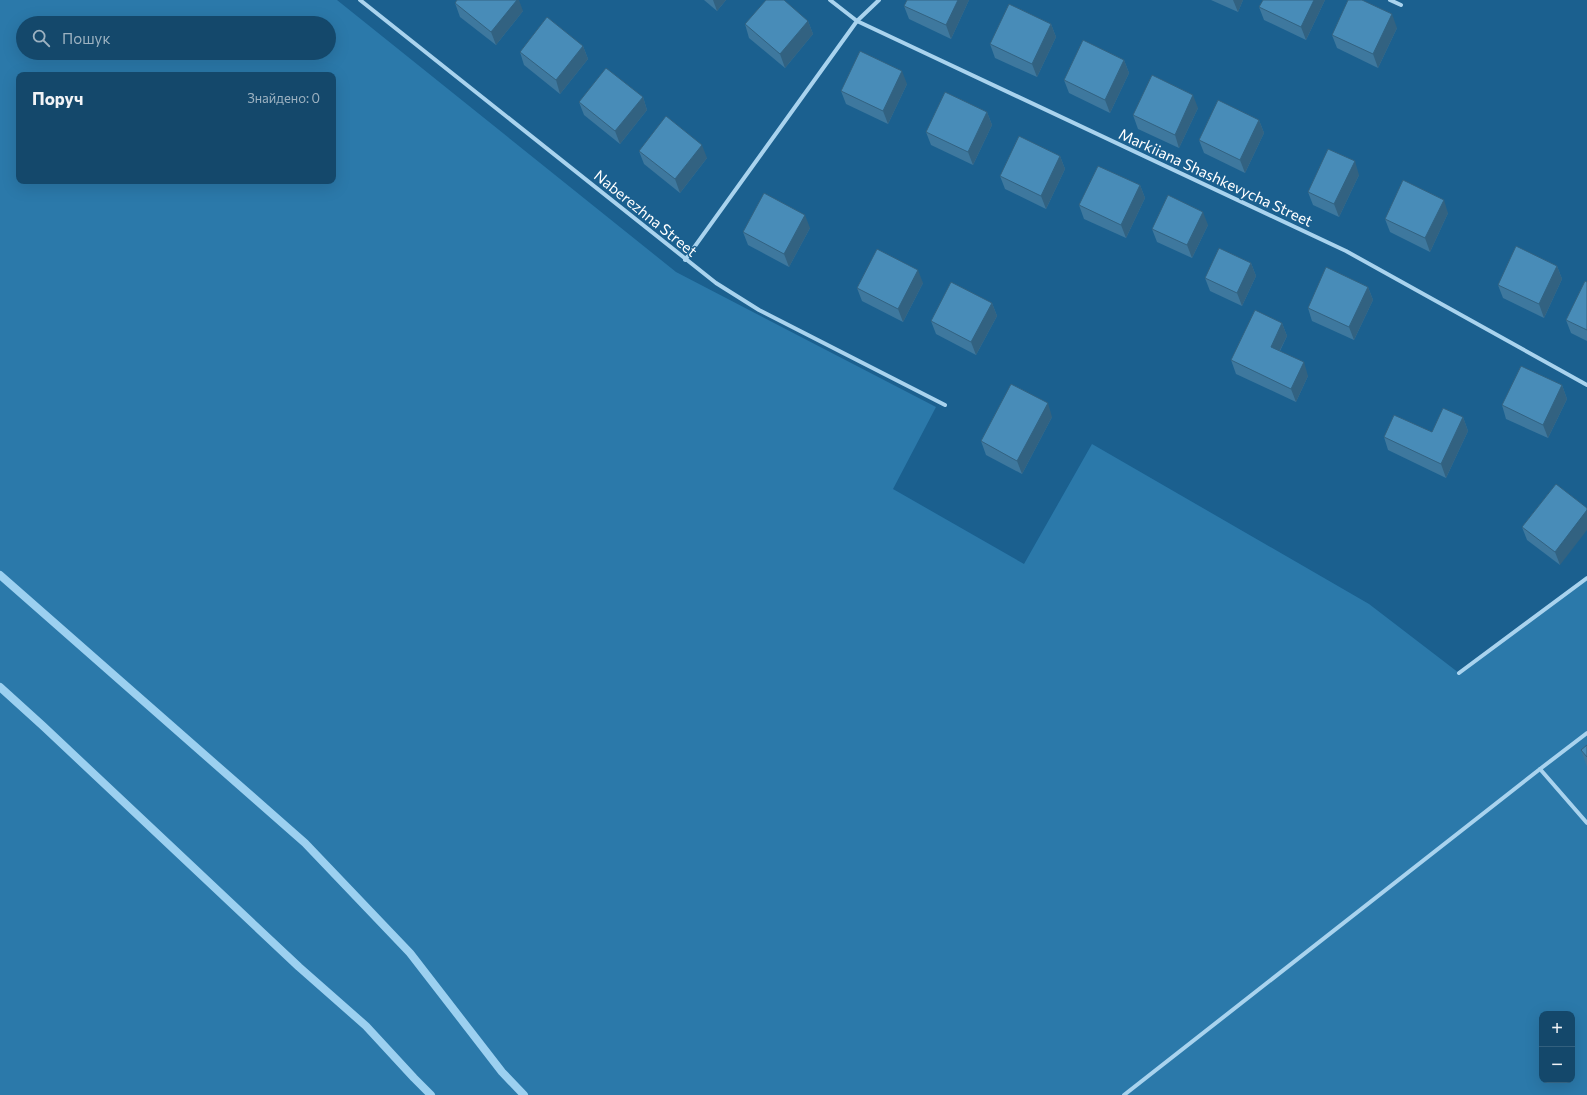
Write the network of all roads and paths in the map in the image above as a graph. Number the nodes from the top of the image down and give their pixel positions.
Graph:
1 (360, 0) edge
2 (830, 0) edge
3 (879, 0) edge
4 (1390, 0) edge
5 (1401, 5) dead end
6 (857, 21) junction
7 (685, 260) junction
8 (1587, 385) edge
9 (944, 405) dead end
10 (1587, 578) edge
11 (1459, 673) dead end
12 (1587, 733) edge
13 (1540, 769) junction
14 (1587, 823) edge
15 (1124, 1095) edge

1 - 7 street, Naberezhna Street
2 - 6 street, Markiiana Shashkevycha Street
3 - 6 street
4 - 5 street
6 - 7 street
6 - 8 street, Markiiana Shashkevycha Street
7 - 9 street, Naberezhna Street
10 - 11 street
12 - 13 street
13 - 14 street
13 - 15 street

